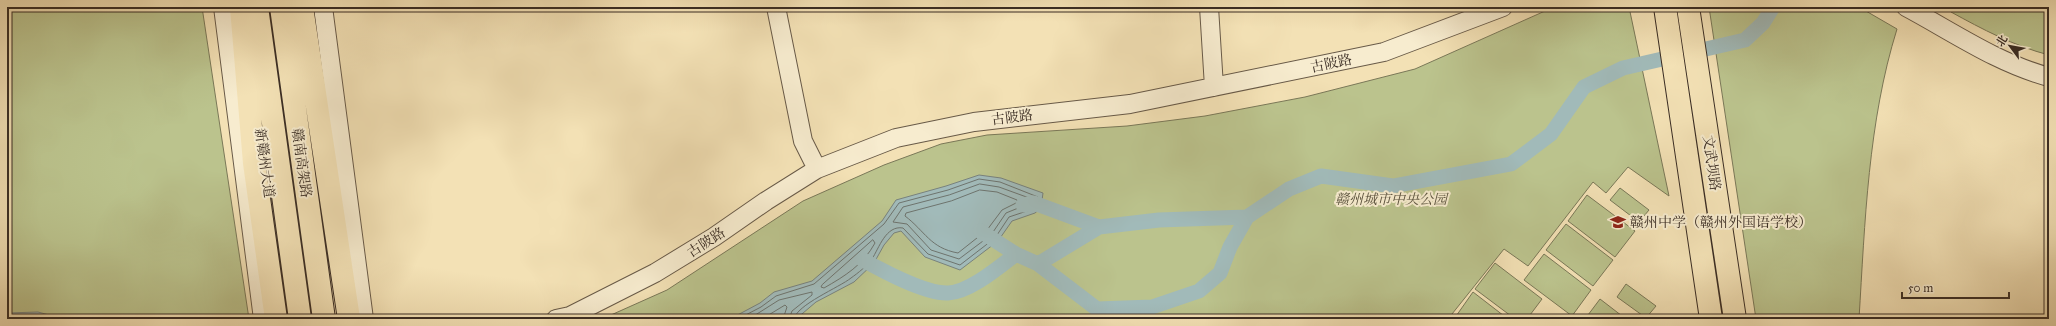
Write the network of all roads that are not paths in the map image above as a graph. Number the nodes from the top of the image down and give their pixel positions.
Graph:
1 (223, 7) edge
2 (242, 7) edge
3 (258, 7) edge
4 (281, 7) edge
5 (301, 7) edge
6 (323, 7) edge
7 (776, 7) edge
8 (1209, 7) edge
9 (1503, 7) edge
10 (1666, 7) edge
11 (1688, 7) edge
12 (1906, 7) edge
13 (2049, 77) edge
14 (1214, 87) junction
15 (816, 169) junction
16 (263, 319) edge
17 (276, 319) edge
18 (286, 319) edge
19 (300, 319) edge
20 (324, 319) edge
21 (338, 319) edge
22 (349, 319) edge
23 (364, 319) edge
24 (556, 319) edge
25 (1711, 319) edge
26 (1735, 319) edge

1 - 16 street
2 - 17 main road
2 - 18 main road, 新赣州大道
3 - 19 main road, 赣南高架路
4 - 20 main road, 赣南高架路
5 - 21 main road
5 - 22 main road
6 - 23 street
7 - 15 street
8 - 14 street
9 - 14 street, 古陂路
10 - 25 main road, 文武坝路
11 - 26 main road, 文武坝路
12 - 13 street
14 - 15 street, 古陂路
15 - 24 street, 古陂路

